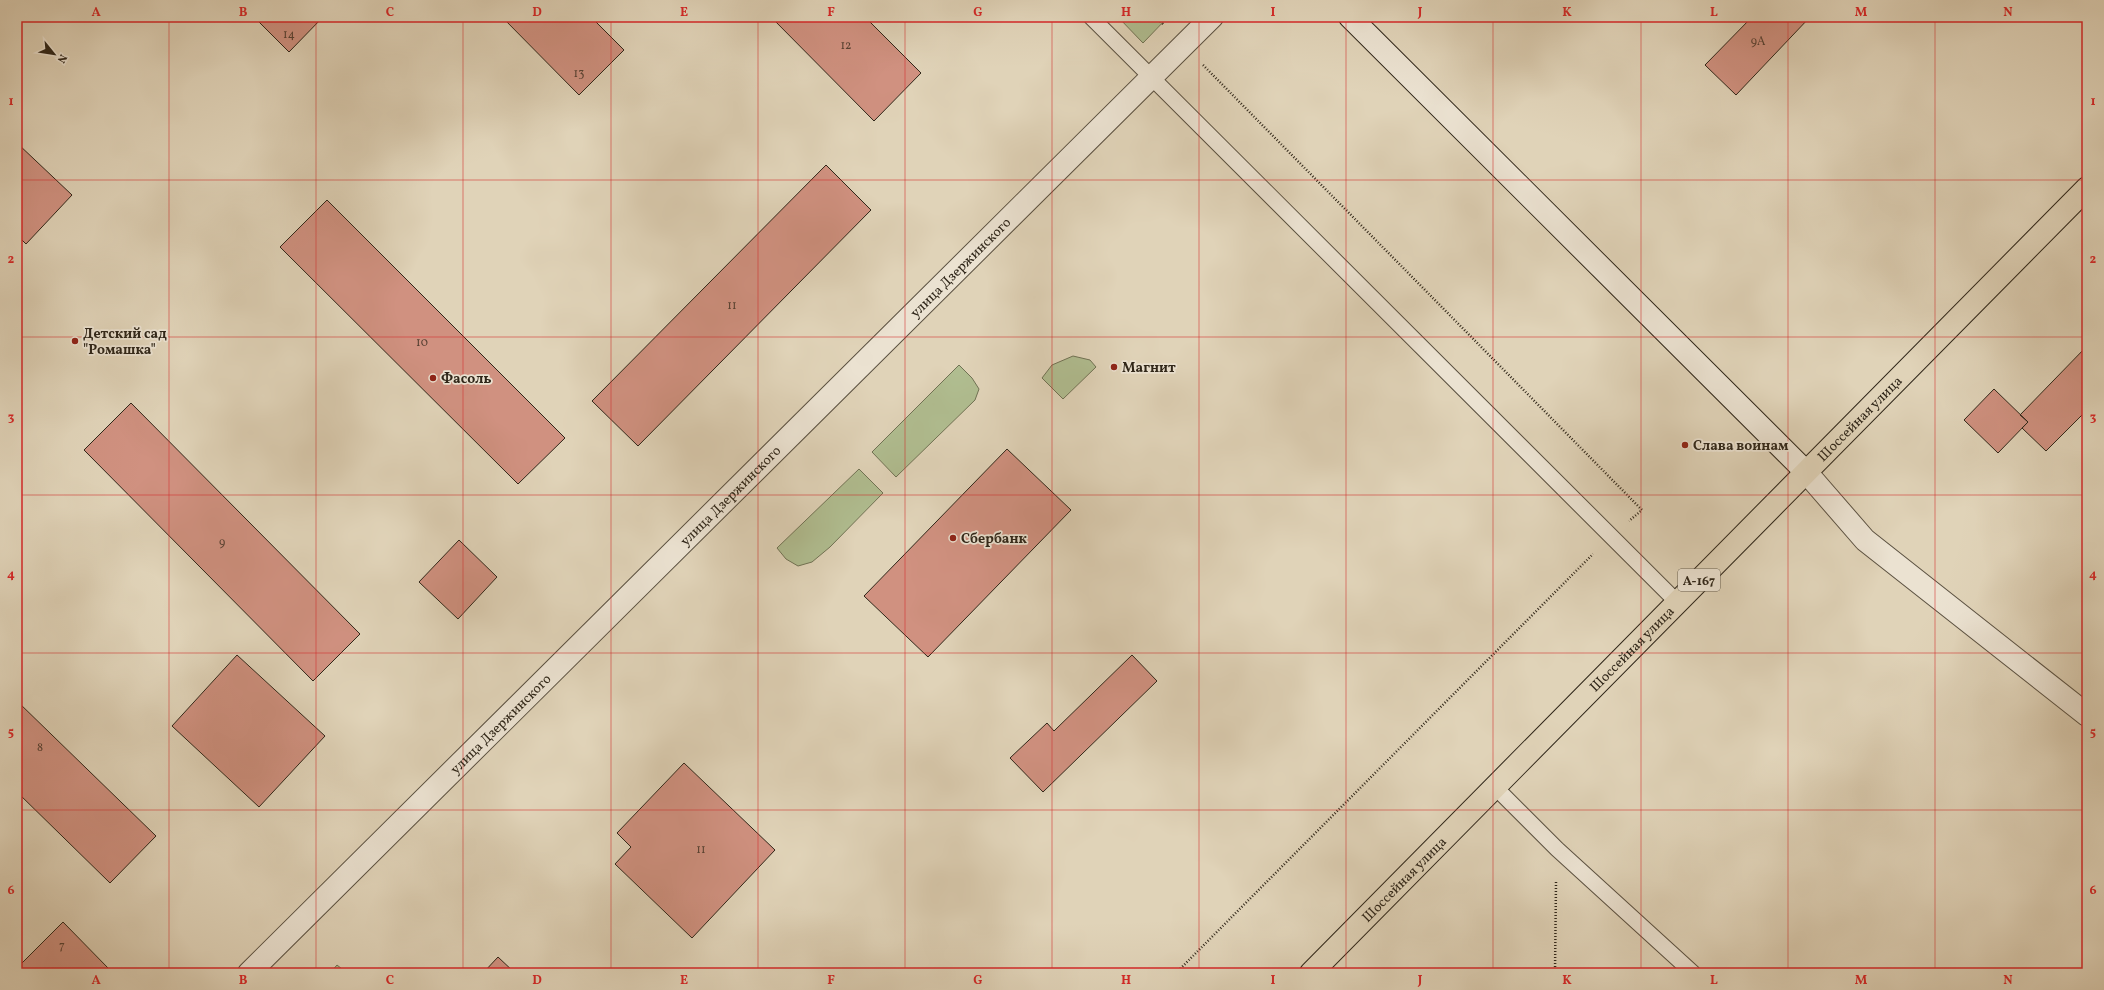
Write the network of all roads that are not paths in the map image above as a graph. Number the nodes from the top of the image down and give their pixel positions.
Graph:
1 (1091, 17) edge
2 (1212, 17) edge
3 (1350, 17) edge
4 (1151, 77) junction
5 (2087, 188) edge
6 (1806, 472) junction
7 (1677, 602) junction
8 (2087, 715) edge
9 (1495, 787) junction
10 (249, 973) edge
11 (1311, 973) edge
12 (1693, 973) edge

1 - 4 lane
2 - 4 street, улица Дзержинского
3 - 6 street
4 - 7 lane
4 - 10 street, улица Дзержинского
5 - 6 highway, Шоссейная улица / А-167
6 - 7 highway, Шоссейная улица / А-167
6 - 8 street
7 - 9 highway, Шоссейная улица / А-167
9 - 11 highway, Шоссейная улица / А-167
9 - 12 lane

